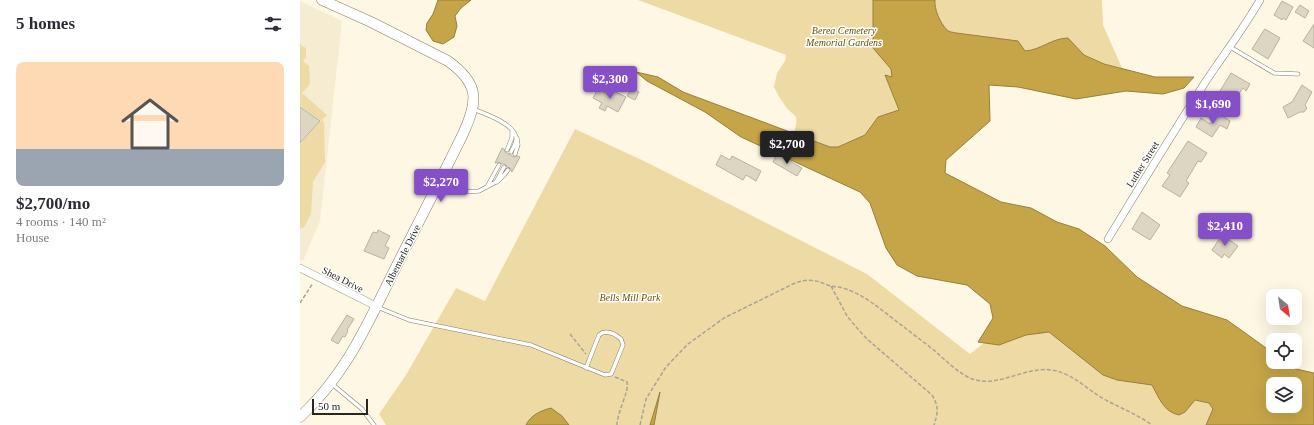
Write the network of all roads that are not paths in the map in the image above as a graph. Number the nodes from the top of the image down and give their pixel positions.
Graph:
1 (322, 0) edge
2 (1260, 0) edge
3 (339, 3) edge
4 (1230, 47) junction
5 (1298, 74) dead end
6 (473, 109) junction
7 (512, 130) junction
8 (516, 137) junction
9 (507, 150) dead end
10 (511, 152) dead end
11 (515, 154) dead end
12 (499, 165) dead end
13 (504, 168) dead end
14 (508, 170) dead end
15 (439, 182) junction
16 (496, 182) junction
17 (485, 189) junction
18 (1108, 239) dead end
19 (300, 268) edge
20 (376, 306) junction
21 (586, 368) junction
22 (331, 383) junction
23 (300, 417) edge
24 (374, 425) edge

1 - 3 street, Albemarle Drive
2 - 4 street, Luther Street
3 - 6 street, Albemarle Drive
4 - 5 lane
4 - 18 street, Luther Street
6 - 7 lane
6 - 15 street, Albemarle Drive
7 - 8 lane
7 - 9 lane
8 - 10 lane
8 - 11 lane
12 - 17 lane
13 - 16 lane
14 - 16 lane
15 - 17 lane
15 - 20 street, Albemarle Drive
16 - 17 lane
19 - 20 street, Shea Drive
20 - 21 lane
20 - 22 street, Albemarle Drive
21 - 21 lane
22 - 23 street, Albemarle Drive
22 - 24 lane

